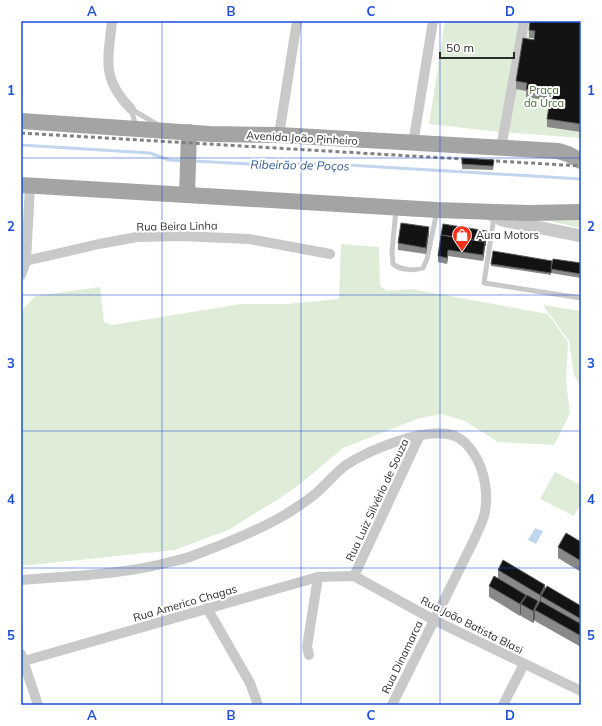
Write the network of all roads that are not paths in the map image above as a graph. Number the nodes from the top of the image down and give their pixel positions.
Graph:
1 (112, 21) edge
2 (297, 21) edge
3 (433, 21) edge
4 (524, 21) edge
5 (131, 109) junction
6 (21, 121) edge
7 (138, 129) junction
8 (169, 131) junction
9 (279, 135) junction
10 (189, 137) junction
11 (413, 144) junction
12 (501, 148) junction
13 (581, 149) edge
14 (558, 151) junction
15 (581, 161) edge
16 (26, 186) edge
17 (187, 195) junction
18 (396, 208) junction
19 (437, 210) junction
20 (581, 212) edge
21 (491, 214) junction
22 (581, 236) edge
23 (330, 254) dead end
24 (23, 262) edge
25 (21, 275) edge
26 (581, 298) edge
27 (420, 435) junction
28 (354, 576) junction
29 (318, 577) junction
30 (21, 580) edge
31 (207, 608) junction
32 (434, 620) junction
33 (309, 655) dead end
34 (23, 658) edge
35 (524, 664) junction
36 (581, 691) edge
37 (38, 705) edge
38 (258, 705) edge
39 (392, 705) edge
40 (503, 705) edge

1 - 5 street
2 - 9 street
3 - 11 street
4 - 12 street
5 - 7 lane
5 - 8 lane
6 - 7 main road, Avenida João Pinheiro
7 - 8 main road, Avenida João Pinheiro
8 - 10 main road, Avenida João Pinheiro
9 - 10 main road, Avenida João Pinheiro
9 - 11 main road, Avenida João Pinheiro
10 - 17 main road
11 - 12 main road, Avenida João Pinheiro
12 - 14 main road, Avenida João Pinheiro
13 - 14 main road
14 - 15 main road, Avenida João Pinheiro
16 - 17 main road
16 - 24 street
17 - 18 main road
18 - 19 main road
18 - 19 lane
19 - 21 main road
20 - 21 main road
21 - 22 street
21 - 26 lane
23 - 24 street, Rua Beira Linha
24 - 25 street
27 - 28 street, Rua Luiz Silvério de Souza
27 - 30 street, Rua Dinamarca
27 - 32 street, Rua Dinamarca
28 - 29 street, Rua Americo Chagas
28 - 32 street, Rua João Batista Blasi
29 - 31 street, Rua Americo Chagas
29 - 33 street
31 - 34 street, Rua Americo Chagas
31 - 38 street
32 - 35 street, Rua João Batista Blasi
32 - 39 street, Rua Dinamarca
34 - 37 street
35 - 36 street, Rua João Batista Blasi
35 - 40 street

